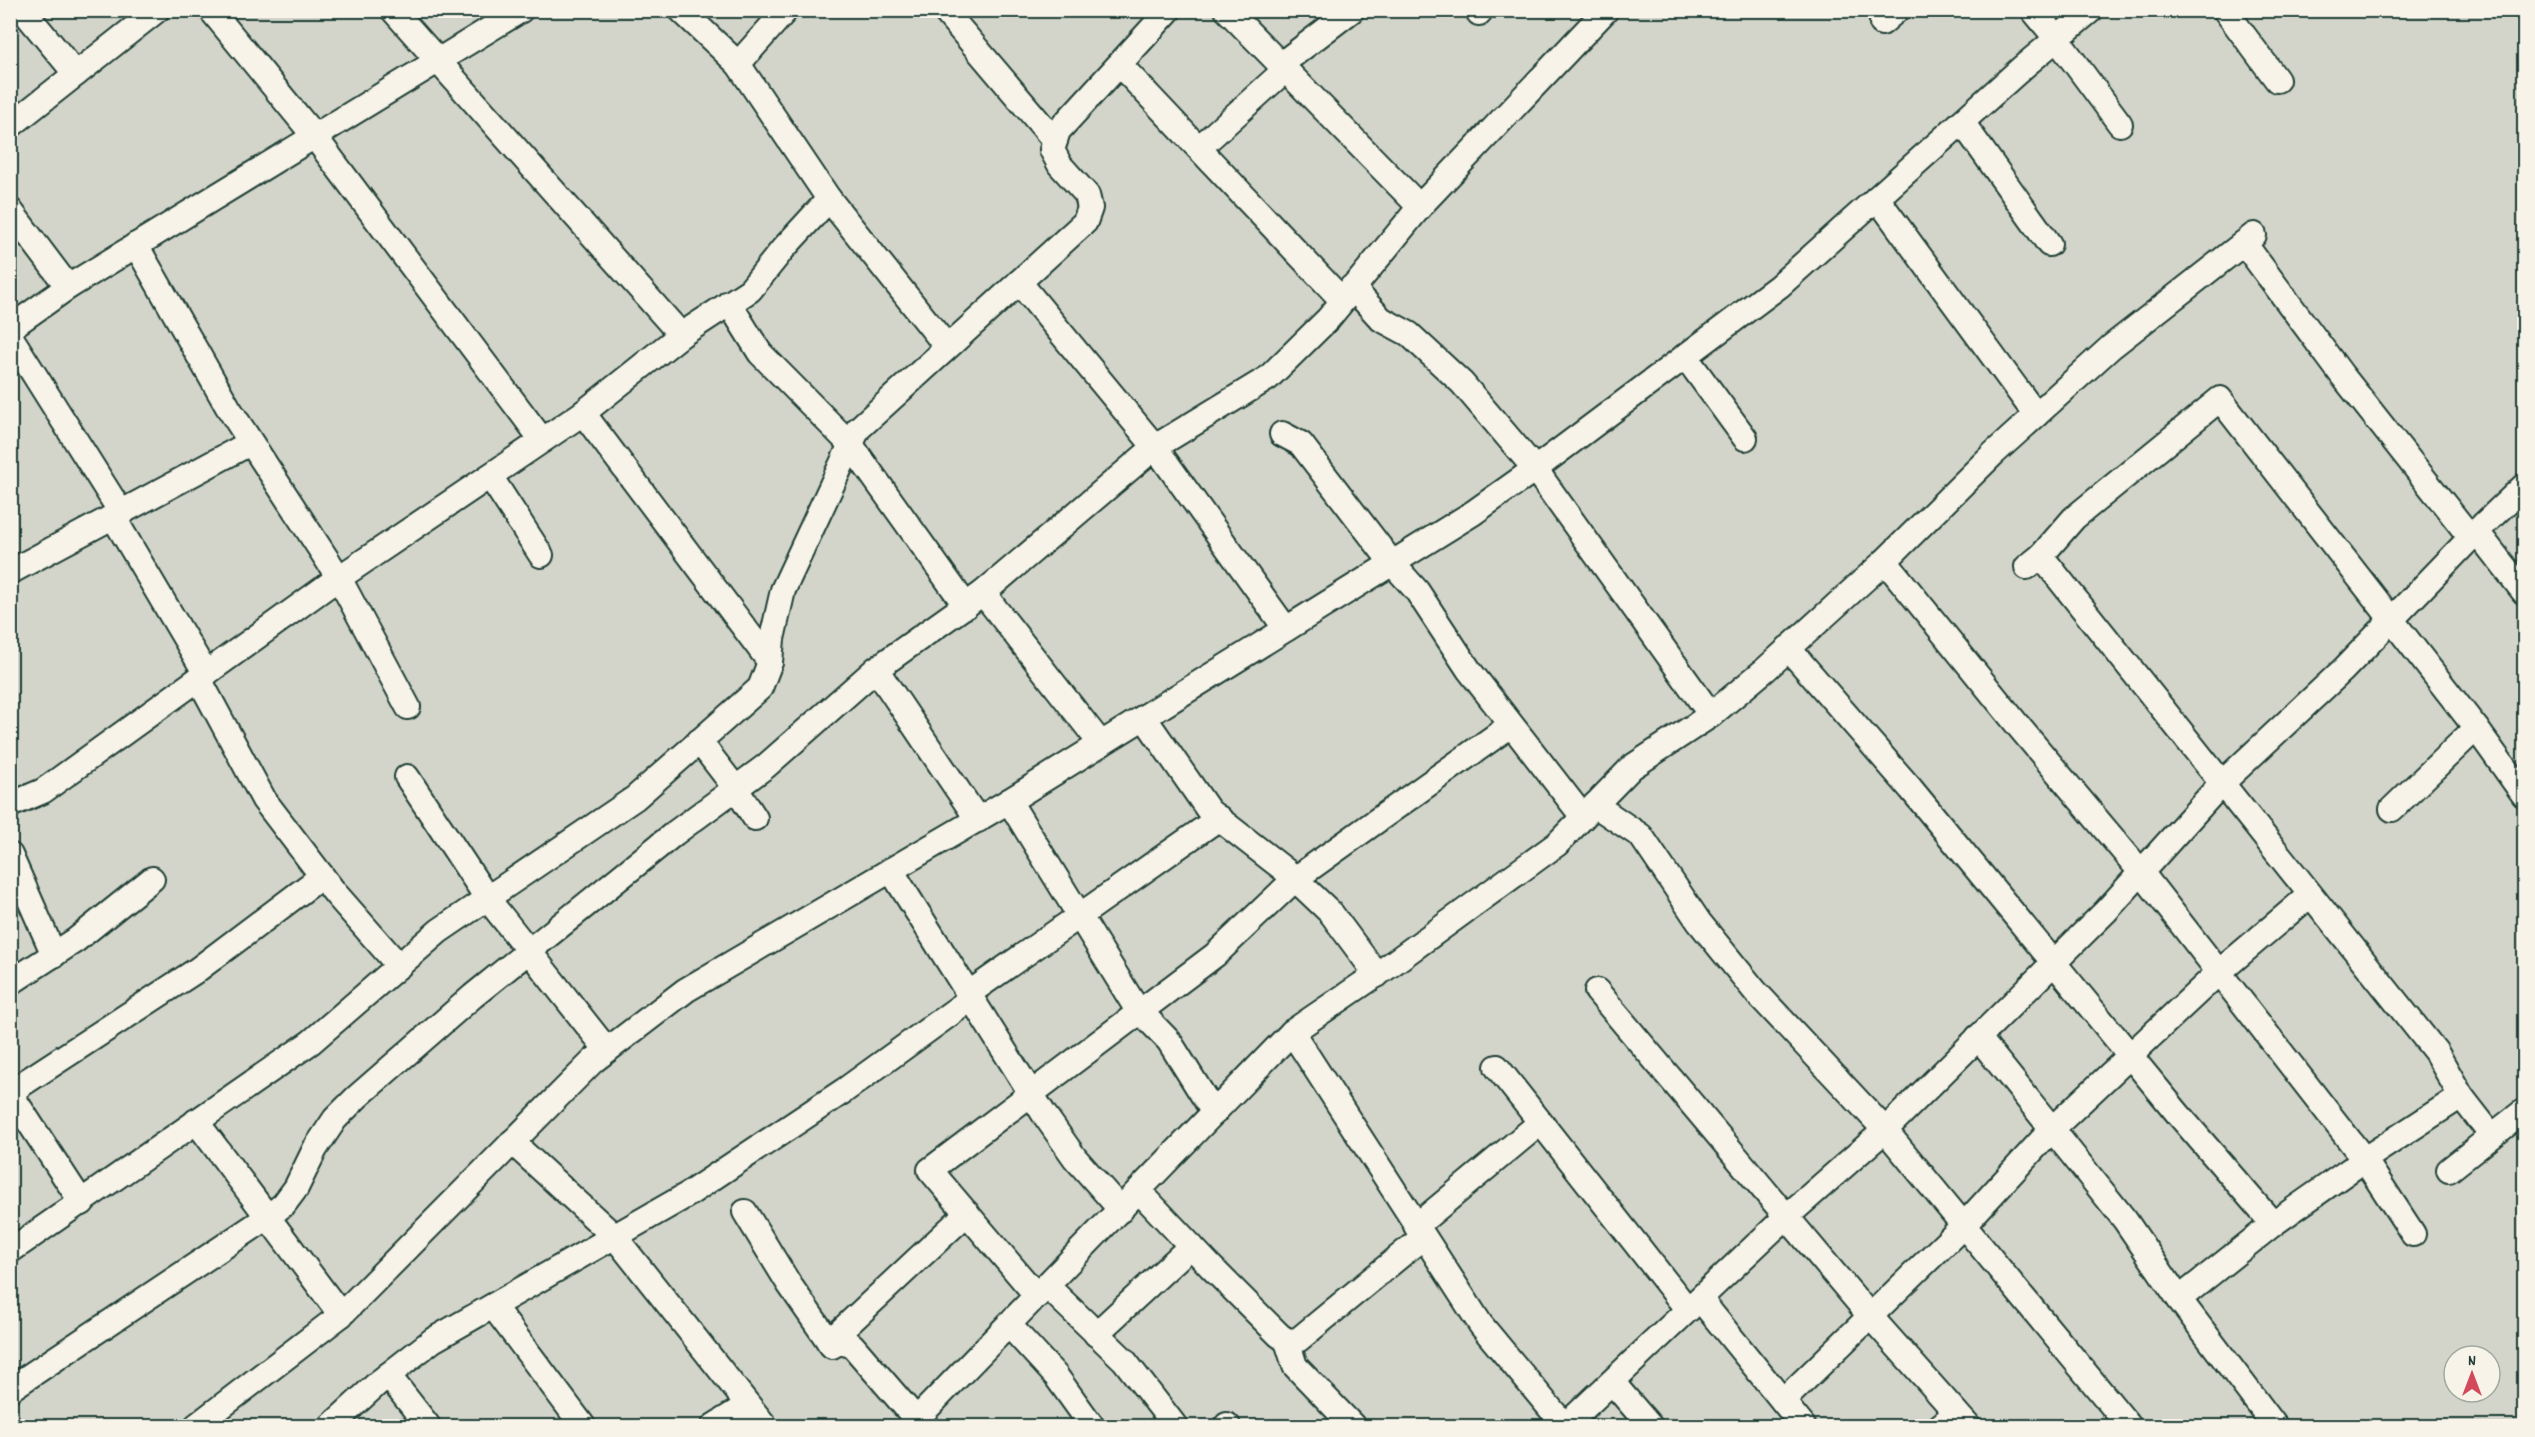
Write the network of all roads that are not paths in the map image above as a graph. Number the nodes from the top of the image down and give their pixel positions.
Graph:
1 (23, 10) edge
2 (157, 10) edge
3 (211, 10) edge
4 (393, 10) edge
5 (521, 10) edge
6 (681, 10) edge
7 (786, 10) edge
8 (944, 10) edge
9 (1169, 10) edge
10 (1227, 10) edge
11 (1352, 10) edge
12 (1606, 10) edge
13 (2032, 10) edge
14 (2091, 10) edge
15 (2225, 10) edge
16 (2057, 39) junction
17 (437, 62) junction
18 (738, 64) junction
19 (1120, 64) junction
20 (1282, 67) junction
21 (76, 74) junction
22 (2277, 80) dead end
23 (1962, 122) junction
24 (2120, 124) dead end
25 (10, 126) edge
26 (315, 137) junction
27 (1055, 141) junction
28 (1198, 148) junction
29 (1877, 198) junction
30 (829, 199) junction
31 (1420, 207) junction
32 (10, 210) edge
33 (2049, 244) dead end
34 (136, 245) junction
35 (1018, 282) junction
36 (68, 287) junction
37 (1347, 294) junction
38 (729, 303) junction
39 (10, 328) edge
40 (681, 335) junction
41 (10, 336) edge
42 (947, 346) junction
43 (1685, 356) junction
44 (583, 413) junction
45 (2036, 415) junction
46 (1282, 434) dead end
47 (1745, 438) dead end
48 (542, 440) junction
49 (250, 443) junction
50 (851, 445) junction
51 (1155, 447) junction
52 (1535, 469) junction
53 (490, 476) junction
54 (2524, 486) edge
55 (118, 516) junction
56 (2474, 535) junction
57 (541, 555) dead end
58 (1885, 561) junction
59 (1392, 564) junction
60 (10, 572) edge
61 (339, 578) junction
62 (2524, 592) edge
63 (974, 599) junction
64 (2392, 619) junction
65 (1286, 629) junction
66 (1788, 648) junction
67 (770, 662) junction
68 (876, 669) junction
69 (202, 676) junction
70 (408, 707) dead end
71 (1712, 715) junction
72 (1144, 717) junction
73 (1511, 724) junction
74 (2476, 728) junction
75 (699, 741) junction
76 (1101, 744) junction
77 (407, 777) dead end
78 (2221, 784) junction
79 (736, 789) junction
80 (2524, 795) edge
81 (1009, 801) junction
82 (10, 805) edge
83 (2392, 809) dead end
84 (1589, 811) junction
85 (755, 818) dead end
86 (1219, 818) junction
87 (978, 820) junction
88 (10, 855) edge
89 (891, 870) junction
90 (2141, 872) junction
91 (322, 876) junction
92 (152, 879) dead end
93 (1295, 879) junction
94 (2310, 895) junction
95 (487, 898) junction
96 (1078, 917) junction
97 (530, 950) junction
98 (54, 955) junction
99 (2054, 962) junction
100 (399, 966) junction
101 (2218, 973) junction
102 (1377, 975) junction
103 (10, 983) edge
104 (1597, 991) dead end
105 (970, 996) junction
106 (1141, 1012) junction
107 (1292, 1032) junction
108 (1978, 1037) junction
109 (607, 1050) junction
110 (2131, 1055) junction
111 (1497, 1067) dead end
112 (10, 1093) edge
113 (1032, 1094) junction
114 (2461, 1096) junction
115 (1214, 1113) junction
116 (2524, 1113) edge
117 (196, 1120) junction
118 (1540, 1123) junction
119 (2052, 1129) junction
120 (1885, 1130) junction
121 (2492, 1136) junction
122 (512, 1142) junction
123 (2364, 1160) junction
124 (2449, 1170) dead end
125 (1139, 1191) junction
126 (82, 1203) junction
127 (1121, 1210) junction
128 (745, 1212) dead end
129 (967, 1213) junction
130 (268, 1217) junction
131 (1786, 1217) junction
132 (2273, 1224) junction
133 (1964, 1225) junction
134 (1420, 1231) junction
135 (2413, 1234) dead end
136 (615, 1237) junction
137 (1191, 1246) junction
138 (10, 1251) edge
139 (1042, 1291) junction
140 (2179, 1299) junction
141 (1694, 1305) junction
142 (493, 1306) junction
143 (341, 1316) junction
144 (1870, 1316) junction
145 (1009, 1325) junction
146 (1096, 1334) junction
147 (1287, 1341) junction
148 (830, 1342) junction
149 (388, 1375) junction
150 (1612, 1382) junction
151 (10, 1389) edge
152 (1783, 1401) junction
153 (748, 1405) junction
154 (1955, 1422) edge
155 (204, 1424) edge
156 (916, 1424) edge
157 (331, 1426) edge
158 (428, 1426) edge
159 (583, 1426) edge
160 (714, 1426) edge
161 (765, 1426) edge
162 (1092, 1426) edge
163 (1175, 1426) edge
164 (1353, 1426) edge
165 (1565, 1426) edge
166 (1650, 1426) edge
167 (1803, 1426) edge
168 (2129, 1426) edge
169 (2275, 1426) edge

1 - 21 street
2 - 21 street
3 - 26 street
4 - 17 street
5 - 17 street
6 - 18 street
7 - 18 street
8 - 27 street
9 - 19 street
10 - 20 street
11 - 20 street
12 - 31 street
13 - 16 street
14 - 16 street
15 - 22 street
16 - 23 street
16 - 24 street
17 - 26 street
17 - 40 street
18 - 30 street
19 - 27 street
19 - 28 street
20 - 28 street
20 - 31 street
21 - 25 street
23 - 29 street
23 - 33 street
26 - 34 street
26 - 48 street
27 - 35 street
28 - 37 street
29 - 43 street
29 - 45 street
30 - 38 street
30 - 42 street
31 - 37 street
32 - 36 street
34 - 36 street
34 - 49 street
35 - 42 street
35 - 51 street
36 - 39 street
37 - 51 street
37 - 52 street
38 - 40 street
38 - 50 street
40 - 44 street
41 - 55 street
42 - 50 street
43 - 47 street
43 - 52 street
44 - 48 street
44 - 67 street
45 - 56 street
45 - 58 street
46 - 59 street
48 - 53 street
49 - 55 street
49 - 61 street
50 - 63 street
50 - 67 street
51 - 63 street
51 - 65 street
52 - 59 street
52 - 71 street
53 - 57 street
53 - 61 street
54 - 56 street
55 - 60 street
55 - 69 street
56 - 62 street
56 - 64 street
58 - 66 street
58 - 90 street
59 - 65 street
59 - 73 street
61 - 69 street
61 - 70 street
63 - 68 street
63 - 76 street
64 - 74 street
64 - 78 street
64 - 78 street
65 - 72 street
66 - 71 street
66 - 99 street
67 - 75 street
68 - 79 street
68 - 87 street
69 - 82 street
69 - 91 street
71 - 84 street
72 - 76 street
72 - 86 street
73 - 84 street
73 - 93 street
74 - 80 street
74 - 83 street
75 - 79 street
75 - 95 street
76 - 81 street
77 - 95 street
78 - 90 street
78 - 94 street
79 - 85 street
79 - 97 street
81 - 87 street
81 - 96 street
84 - 102 street
84 - 120 street
86 - 93 street
86 - 96 street
87 - 89 street
88 - 98 street
89 - 105 street
89 - 109 street
90 - 99 street
90 - 101 street
91 - 100 street
91 - 112 street
92 - 98 street
93 - 102 street
93 - 106 street
94 - 101 street
94 - 114 street
95 - 97 street
95 - 100 street
96 - 105 street
96 - 106 street
97 - 109 street
97 - 130 street
98 - 103 street
99 - 108 street
99 - 110 street
100 - 117 street
101 - 110 street
101 - 123 street
102 - 107 street
104 - 131 street
105 - 113 street
105 - 136 street
106 - 113 street
106 - 115 street
107 - 115 street
107 - 134 street
108 - 119 street
108 - 120 street
109 - 122 street
110 - 119 street
110 - 132 street
111 - 118 street
112 - 126 street
113 - 127 street
113 - 129 street
114 - 121 street
114 - 123 street
115 - 125 street
116 - 121 street
117 - 126 street
117 - 130 street
118 - 134 street
118 - 141 street
119 - 133 street
119 - 140 street
120 - 131 street
120 - 133 street
121 - 124 street
122 - 136 street
122 - 143 street
123 - 132 street
123 - 135 street
125 - 127 street
125 - 137 street
126 - 138 street
127 - 139 street
128 - 148 street
129 - 139 street
129 - 148 street
130 - 143 street
130 - 151 street
131 - 141 street
131 - 144 street
132 - 140 street
133 - 144 street
133 - 168 street
134 - 147 street
134 - 165 street
136 - 142 street
136 - 153 street
137 - 146 street
137 - 147 street
139 - 145 street
139 - 146 street
140 - 169 street
141 - 150 street
141 - 152 street
142 - 149 street
142 - 159 street
143 - 155 street
144 - 152 street
144 - 154 street
145 - 156 street
145 - 162 street
146 - 163 street
147 - 164 street
148 - 156 street
149 - 157 street
149 - 158 street
150 - 165 street
150 - 166 street
152 - 167 street
153 - 160 street
153 - 161 street

